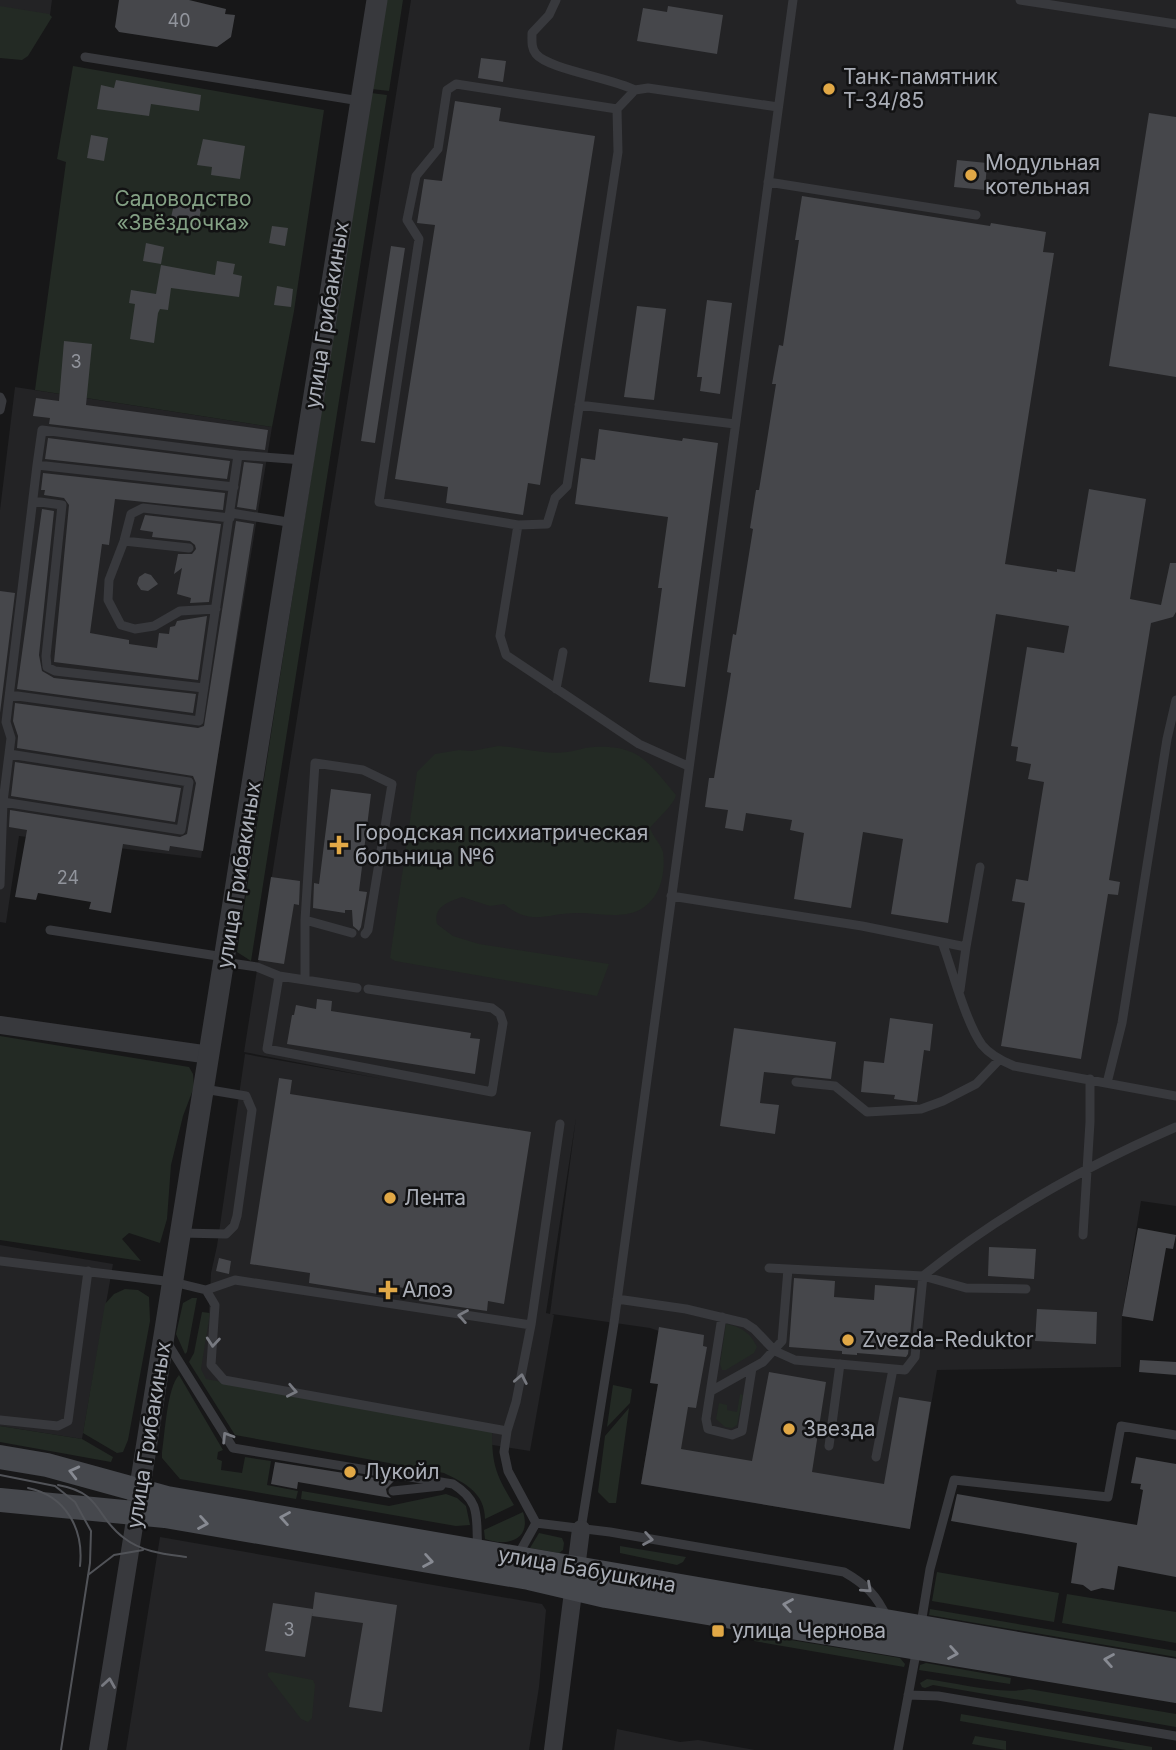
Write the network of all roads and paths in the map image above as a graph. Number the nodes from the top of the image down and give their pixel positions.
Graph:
1 (377, 0) edge
2 (556, 0) edge
3 (793, 0) edge
4 (1020, 0) edge
5 (1087, 5) edge
6 (1176, 24) edge
7 (85, 57) dead end
8 (635, 90) junction
9 (361, 102) junction
10 (778, 107) junction
11 (617, 109) junction
12 (768, 182) junction
13 (976, 215) dead end
14 (0, 397) edge
15 (579, 405) junction
16 (0, 410) edge
17 (735, 424) junction
18 (238, 455) junction
19 (304, 461) junction
20 (37, 465) junction
21 (234, 487) junction
22 (33, 501) junction
23 (230, 516) junction
24 (294, 523) junction
25 (519, 524) junction
26 (124, 541) junction
27 (189, 548) dead end
28 (216, 609) junction
29 (563, 652) dead end
30 (204, 688) junction
31 (556, 689) junction
32 (10, 695) junction
33 (1176, 700) edge
34 (9, 754) junction
35 (688, 766) junction
36 (3, 802) junction
37 (980, 867) dead end
38 (0, 885) edge
39 (671, 896) junction
40 (305, 920) junction
41 (50, 930) dead end
42 (352, 933) dead end
43 (365, 934) dead end
44 (942, 942) junction
45 (967, 947) junction
46 (225, 960) junction
47 (279, 976) junction
48 (305, 979) junction
49 (357, 988) dead end
50 (369, 989) dead end
51 (960, 991) junction
52 (0, 1025) edge
53 (210, 1055) junction
54 (999, 1060) junction
55 (1090, 1079) junction
56 (796, 1082) dead end
57 (1107, 1083) junction
58 (204, 1089) junction
59 (1176, 1096) edge
60 (559, 1124) dead end
61 (1176, 1127) edge
62 (1088, 1167) junction
63 (181, 1233) junction
64 (1083, 1236) dead end
65 (0, 1261) edge
66 (769, 1268) dead end
67 (788, 1269) junction
68 (88, 1271) junction
69 (923, 1276) junction
70 (173, 1282) junction
71 (1026, 1289) dead end
72 (206, 1290) junction
73 (617, 1299) junction
74 (722, 1317) junction
75 (531, 1325) junction
76 (165, 1338) junction
77 (775, 1351) junction
78 (840, 1364) junction
79 (752, 1368) junction
80 (893, 1369) junction
81 (711, 1391) junction
82 (0, 1420) edge
83 (507, 1431) junction
84 (1176, 1435) edge
85 (829, 1446) dead end
86 (0, 1457) edge
87 (877, 1457) dead end
88 (453, 1485) junction
89 (393, 1491) dead end
90 (0, 1500) edge
91 (138, 1502) junction
92 (536, 1523) junction
93 (581, 1529) junction
94 (478, 1551) junction
95 (516, 1557) junction
96 (575, 1578) junction
97 (890, 1623) junction
98 (918, 1637) junction
99 (1176, 1671) edge
100 (1176, 1691) edge
101 (908, 1695) junction
102 (1176, 1736) edge
103 (98, 1750) edge
104 (553, 1750) edge
105 (898, 1750) edge

1 - 9 street, улица Грибакиных
2 - 8 lane
3 - 10 lane
4 - 5 lane
5 - 6 lane
7 - 9 lane
8 - 10 lane
8 - 11 lane
9 - 19 street, улица Грибакиных
10 - 12 lane
11 - 15 lane
11 - 25 lane
12 - 13 lane
12 - 17 lane
14 - 16 lane
15 - 17 lane
15 - 25 lane
17 - 35 lane
18 - 19 lane
18 - 20 lane
18 - 21 lane
19 - 24 street, улица Грибакиных
20 - 21 lane
20 - 22 lane
21 - 23 lane
22 - 30 lane
22 - 32 lane
23 - 24 lane
23 - 26 lane
23 - 28 lane
24 - 46 street, улица Грибакиных
25 - 31 lane
26 - 27 lane
26 - 28 lane
28 - 30 lane
29 - 31 lane
30 - 32 lane
31 - 35 lane
32 - 34 lane
33 - 57 lane
34 - 36 lane
34 - 36 lane
35 - 39 lane
36 - 38 lane
37 - 45 lane
39 - 44 lane
39 - 73 lane
40 - 42 lane
40 - 43 lane
40 - 48 lane
41 - 46 lane
44 - 45 lane
44 - 51 lane
45 - 51 lane
46 - 47 lane
46 - 53 street, улица Грибакиных
47 - 48 lane
47 - 50 lane
48 - 49 lane
51 - 54 lane
52 - 53 street
53 - 58 street, улица Грибакиных
54 - 55 lane
54 - 56 lane
55 - 57 lane
55 - 62 lane
57 - 59 lane
58 - 63 street, улица Грибакиных
58 - 63 lane
60 - 75 lane
61 - 62 lane
62 - 64 lane
62 - 69 lane
63 - 70 street, улица Грибакиных
65 - 68 lane
66 - 67 lane
67 - 69 lane
67 - 77 lane
68 - 70 lane
68 - 82 lane
69 - 71 lane
69 - 80 lane
70 - 72 lane
70 - 76 street, улица Грибакиных
75 -> 72 lane
72 -> 83 lane
73 - 74 lane
73 - 93 lane
74 - 77 lane
74 - 81 lane
83 -> 75 lane
88 -> 76 lane
76 - 91 street, улица Грибакиных
77 - 78 lane
77 - 79 lane
78 - 80 lane
78 - 85 lane
79 - 81 lane
79 - 81 lane
80 - 87 lane
83 - 92 lane
84 - 98 lane
91 -> 86 main road, улица Бабушкина
88 - 89 lane
88 - 94 lane
90 - 91 main road, улица Бабушкина
94 -> 91 main road, улица Бабушкина
91 -> 96 main road, улица Бабушкина
103 -> 91 street, улица Грибакиных
92 - 93 lane
92 - 95 lane
93 - 96 street
93 -> 97 lane
94 - 95 main road, улица Бабушкина
95 - 96 main road, улица Бабушкина
97 -> 96 main road, улица Бабушкина
96 - 98 main road, улица Бабушкина
96 - 104 street
97 - 98 main road, улица Бабушкина
99 -> 98 main road, улица Бабушкина
98 -> 100 main road, улица Бабушкина
98 - 101 lane
101 - 102 lane
101 - 105 lane

